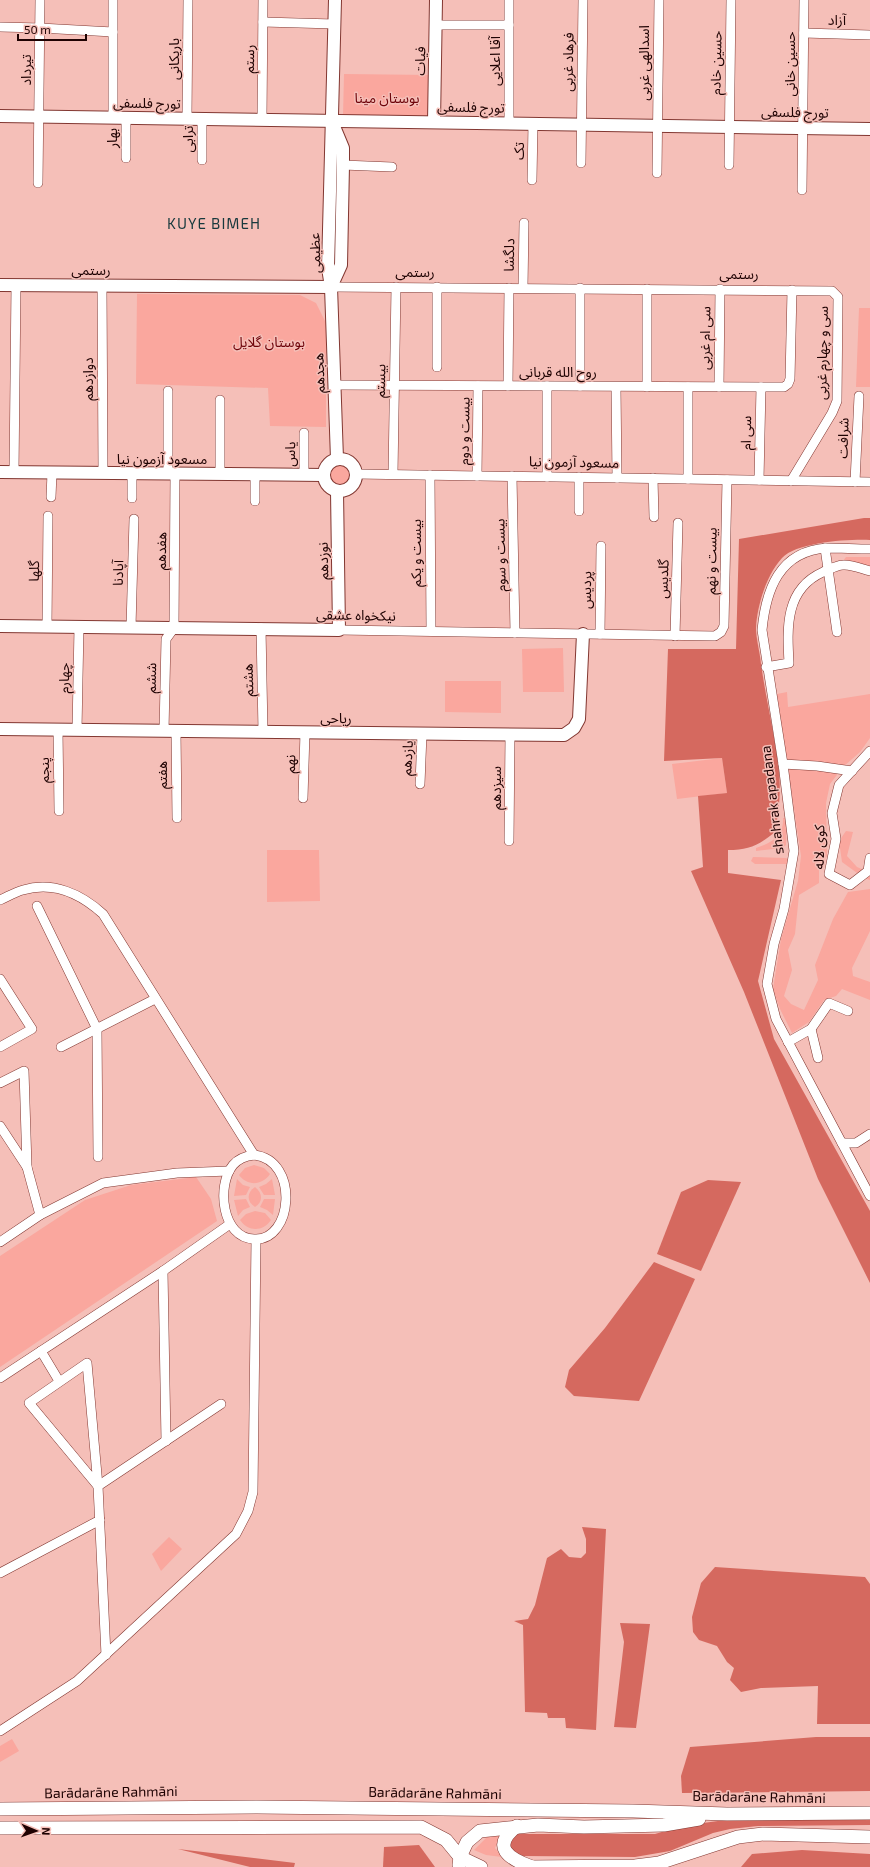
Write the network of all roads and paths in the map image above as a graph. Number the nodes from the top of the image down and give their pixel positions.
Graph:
1 (40, 0) edge
2 (113, 0) edge
3 (188, 0) edge
4 (263, 0) edge
5 (334, 0) edge
6 (436, 0) edge
7 (509, 0) edge
8 (583, 0) edge
9 (658, 0) edge
10 (731, 0) edge
11 (804, 0) edge
12 (263, 22) junction
13 (334, 24) junction
14 (436, 25) junction
15 (509, 25) junction
16 (0, 27) edge
17 (40, 28) junction
18 (113, 32) junction
19 (804, 33) junction
20 (870, 35) edge
21 (0, 116) edge
22 (40, 116) junction
23 (113, 117) junction
24 (126, 117) junction
25 (187, 118) junction
26 (202, 118) junction
27 (262, 119) junction
28 (332, 120) junction
29 (434, 122) junction
30 (509, 123) junction
31 (533, 123) junction
32 (582, 124) junction
33 (658, 125) junction
34 (729, 126) junction
35 (804, 128) junction
36 (870, 128) edge
37 (126, 158) dead end
38 (202, 160) dead end
39 (581, 162) dead end
40 (343, 165) junction
41 (729, 165) dead end
42 (392, 166) dead end
43 (657, 173) dead end
44 (532, 180) dead end
45 (38, 183) dead end
46 (802, 190) dead end
47 (524, 222) dead end
48 (0, 285) edge
49 (16, 285) junction
50 (102, 285) junction
51 (332, 287) junction
52 (396, 287) junction
53 (437, 287) junction
54 (509, 288) junction
55 (523, 288) junction
56 (580, 288) junction
57 (648, 289) junction
58 (720, 289) junction
59 (792, 290) junction
60 (830, 290) joint
61 (437, 367) dead end
62 (335, 386) junction
63 (394, 386) junction
64 (478, 386) junction
65 (508, 386) junction
66 (547, 386) junction
67 (580, 386) junction
68 (616, 387) junction
69 (647, 387) junction
70 (688, 387) junction
71 (718, 387) junction
72 (761, 387) junction
73 (168, 391) dead end
74 (859, 396) dead end
75 (220, 400) dead end
76 (304, 433) dead end
77 (337, 459) junction
78 (0, 472) edge
79 (14, 472) junction
80 (52, 473) junction
81 (103, 473) junction
82 (132, 473) junction
83 (171, 474) junction
84 (220, 474) junction
85 (255, 474) junction
86 (356, 474) junction
87 (393, 474) junction
88 (304, 475) junction
89 (324, 475) junction
90 (430, 475) junction
91 (477, 476) junction
92 (512, 476) junction
93 (547, 477) junction
94 (579, 477) junction
95 (617, 478) junction
96 (653, 478) junction
97 (688, 479) junction
98 (727, 480) junction
99 (759, 480) junction
100 (791, 481) junction
101 (855, 482) junction
102 (870, 482) edge
103 (337, 491) junction
104 (51, 497) dead end
105 (132, 498) dead end
106 (255, 501) dead end
107 (579, 511) dead end
108 (48, 516) dead end
109 (654, 517) dead end
110 (134, 519) dead end
111 (678, 523) dead end
112 (601, 546) dead end
113 (826, 548) junction
114 (870, 549) edge
115 (828, 570) junction
116 (870, 571) edge
117 (0, 626) edge
118 (47, 626) junction
119 (79, 627) junction
120 (131, 627) junction
121 (174, 628) junction
122 (261, 628) junction
123 (339, 630) junction
124 (431, 631) junction
125 (837, 632) dead end
126 (515, 633) junction
127 (583, 634) junction
128 (600, 634) junction
129 (675, 636) junction
130 (712, 636) joint
131 (766, 667) junction
132 (0, 729) edge
133 (58, 729) junction
134 (77, 730) junction
135 (170, 731) junction
136 (263, 732) junction
137 (305, 732) junction
138 (422, 734) junction
139 (510, 734) junction
140 (870, 751) edge
141 (783, 764) junction
142 (852, 771) junction
143 (420, 784) dead end
144 (303, 798) dead end
145 (59, 811) dead end
146 (176, 818) dead end
147 (509, 841) dead end
148 (870, 858) edge
149 (0, 900) edge
150 (37, 906) dead end
151 (0, 979) edge
152 (155, 999) junction
153 (848, 1011) dead end
154 (97, 1028) junction
155 (811, 1029) junction
156 (788, 1042) junction
157 (0, 1047) edge
158 (61, 1047) dead end
159 (818, 1058) dead end
160 (0, 1083) edge
161 (0, 1126) edge
162 (870, 1134) edge
163 (842, 1143) junction
164 (254, 1155) junction
165 (98, 1157) dead end
166 (27, 1167) junction
167 (229, 1171) junction
168 (870, 1196) edge
169 (40, 1215) junction
170 (230, 1224) junction
171 (256, 1240) junction
172 (0, 1242) edge
173 (162, 1271) junction
174 (41, 1351) junction
175 (0, 1378) edge
176 (59, 1381) junction
177 (221, 1404) dead end
178 (166, 1441) junction
179 (98, 1486) junction
180 (100, 1520) junction
181 (0, 1573) edge
182 (106, 1655) junction
183 (0, 1731) edge
184 (0, 1809) edge
185 (727, 1814) junction
186 (870, 1814) edge
187 (517, 1826) junction
188 (0, 1828) edge
189 (870, 1837) edge
190 (459, 1862) edge
191 (481, 1867) edge
192 (529, 1867) edge
193 (532, 1867) edge
194 (570, 1867) edge

1 - 17 street, تیرداد
2 - 18 street
3 - 25 street, باریکانی
4 - 12 street, رستم
5 - 13 street, عظیمی
6 - 14 street, فیات
7 - 15 street, آقا اعلایی
8 - 32 street, فرهاد غربی
9 - 33 street, اسدالهی غربی
10 - 34 street, حسین خادم
11 - 19 street, حسین خانی
12 - 13 street
12 - 27 street, رستم
13 - 28 street, عظیمی
14 - 15 street
14 - 29 street, فیات
15 - 30 street, آقا اعلایی
16 - 17 street
17 - 18 street
17 - 22 street, تیرداد
18 - 23 street
19 - 20 street, آزاد
19 - 35 street, حسین خانی
21 - 22 street, تورج فلسفی
22 - 23 street, تورج فلسفی
22 - 45 street, تیرداد
23 - 24 street, تورج فلسفی
24 - 25 street, تورج فلسفی
24 - 37 street, بهار
25 - 26 street, تورج فلسفی
26 - 27 street, تورج فلسفی
26 - 38 street, ترابی
27 - 28 street, تورج فلسفی
28 - 29 street, تورج فلسفی
28 - 40 street, عظیمی
28 - 51 street, عظیمی
29 - 30 street, تورج فلسفی
30 - 31 street, تورج فلسفی
31 - 32 street, تورج فلسفی
31 - 44 street, تک
32 - 33 street, تورج فلسفی
32 - 39 street, فرهاد غربی
33 - 34 street, تورج فلسفی
33 - 43 street, اسدالهی غربی
34 - 35 street, تورج فلسفی
34 - 41 street, حسین خادم
35 - 36 street, تورج فلسفی
35 - 46 street, حسین خانی
40 - 42 street
40 - 51 street, عظیمی
47 - 55 street, دلگشا
48 - 49 street, رستمی
49 - 50 street, رستمی
49 - 79 street
50 - 51 street, رستمی
50 - 81 street, دوازدهم
51 - 52 street, رستمی
51 - 62 street, هجدهم
52 - 53 street, رستمی
52 - 63 street, بیستم
53 - 54 street, رستمی
53 - 61 street
54 - 55 street, رستمی
54 - 65 street
55 - 56 street, رستمی
56 - 57 street, رستمی
56 - 67 street
57 - 58 street, رستمی
57 - 69 street
58 - 59 street, رستمی
58 - 71 street, سی ام غربی
59 - 60 street, رستمی
59 - 72 street, روح الله قربانی
60 - 100 street, سی و چهارم غربی
62 - 63 street, روح الله قربانی
62 - 77 street, هجدهم
63 - 64 street, روح الله قربانی
63 - 87 street, بیستم
64 - 65 street, روح الله قربانی
64 - 91 street, بیست و دوم
65 - 66 street, روح الله قربانی
66 - 67 street, روح الله قربانی
66 - 93 street
67 - 68 street, روح الله قربانی
68 - 69 street, روح الله قربانی
68 - 95 street
69 - 70 street, روح الله قربانی
70 - 71 street, روح الله قربانی
70 - 97 street
71 - 72 street, روح الله قربانی
72 - 99 street, سی ام
73 - 83 street, هفدهم
74 - 101 street, شرافت
75 - 84 street
76 - 88 street, یاس
77 - 86 street
77 - 89 street
78 - 79 street, مسعود آزمون نیا
79 - 80 street, مسعود آزمون نیا
80 - 81 street, مسعود آزمون نیا
80 - 104 street
81 - 82 street, مسعود آزمون نیا
82 - 83 street, مسعود آزمون نیا
82 - 105 street
83 - 84 street, مسعود آزمون نیا
83 - 121 street, هفدهم
84 - 85 street, مسعود آزمون نیا
85 - 88 street, مسعود آزمون نیا
85 - 106 street
86 - 87 street, مسعود آزمون نیا
86 - 103 street
87 - 90 street, مسعود آزمون نیا
88 - 89 street, مسعود آزمون نیا
89 - 103 street
90 - 91 street, مسعود آزمون نیا
90 - 124 street, بیست و یکم
91 - 92 street, مسعود آزمون نیا
92 - 93 street, مسعود آزمون نیا
92 - 126 street, بیست و سوم
93 - 94 street, مسعود آزمون نیا
94 - 95 street, مسعود آزمون نیا
94 - 107 street
95 - 96 street, مسعود آزمون نیا
96 - 97 street, مسعود آزمون نیا
96 - 109 street
97 - 98 street, مسعود آزمون نیا
98 - 99 street, مسعود آزمون نیا
98 - 130 street, بیست و نهم
99 - 100 street, مسعود آزمون نیا
100 - 101 street, مسعود آزمون نیا
101 - 102 street, مسعود آزمون نیا
103 - 123 street, نوزدهم
108 - 118 street, گلها
110 - 120 street, آپادنا
111 - 129 street, گلدیس
112 - 128 street, پردیس
113 - 114 street, shahrak apadana
113 - 115 street
113 - 131 street, shahrak apadana
115 - 116 street
115 - 125 street
115 - 131 street
117 - 118 street, نیکخواه عشقی
118 - 119 street, نیکخواه عشقی
119 - 120 street, نیکخواه عشقی
119 - 134 street, چهارم
120 - 121 street, نیکخواه عشقی
121 - 122 street, نیکخواه عشقی
121 - 135 street, ششم
122 - 123 street, نیکخواه عشقی
122 - 136 street, هشتم
123 - 124 street, نیکخواه عشقی
124 - 126 street, نیکخواه عشقی
126 - 127 street, نیکخواه عشقی
127 - 128 street, نیکخواه عشقی
127 - 139 street, ریاحی
128 - 129 street, نیکخواه عشقی
129 - 130 street, نیکخواه عشقی
131 - 141 street, shahrak apadana
132 - 133 street, ریاحی
133 - 134 street, ریاحی
133 - 145 street, پنجم
134 - 135 street, ریاحی
135 - 136 street, ریاحی
135 - 146 street, هفتم
136 - 137 street, ریاحی
137 - 138 street, ریاحی
137 - 144 street, نهم
138 - 139 street, ریاحی
138 - 143 street, یازدهم
139 - 147 street, سیزدهم
140 - 142 street, کوی لاله
141 - 142 street
141 - 156 street, shahrak apadana
142 - 148 street, کوی لاله
149 - 152 street
150 - 154 street
151 - 157 street
152 - 154 street
152 - 164 street
153 - 155 street
154 - 158 street
154 - 165 street
155 - 156 street
155 - 159 street
156 - 163 street, shahrak apadana
160 - 166 street
161 - 166 street
162 - 163 street
163 - 168 street, shahrak apadana
164 - 167 street
164 - 171 street
166 - 169 street
167 - 169 street
167 - 170 street
169 - 172 street
170 - 171 street
170 - 173 street
171 - 182 street
173 - 174 street
173 - 178 street
174 - 175 street
174 - 176 street
176 - 179 street
176 - 179 street
177 - 178 street
178 - 179 street
179 - 180 street
180 - 181 street
180 - 182 street
182 - 183 street
184 - 185 main road, Barādarāne Rahmāni
185 - 186 main road, Barādarāne Rahmāni
185 - 187 main road
187 - 190 main road
187 - 193 main road
188 - 190 main road
189 - 194 main road
190 - 191 main road
192 - 193 main road
193 - 194 main road

